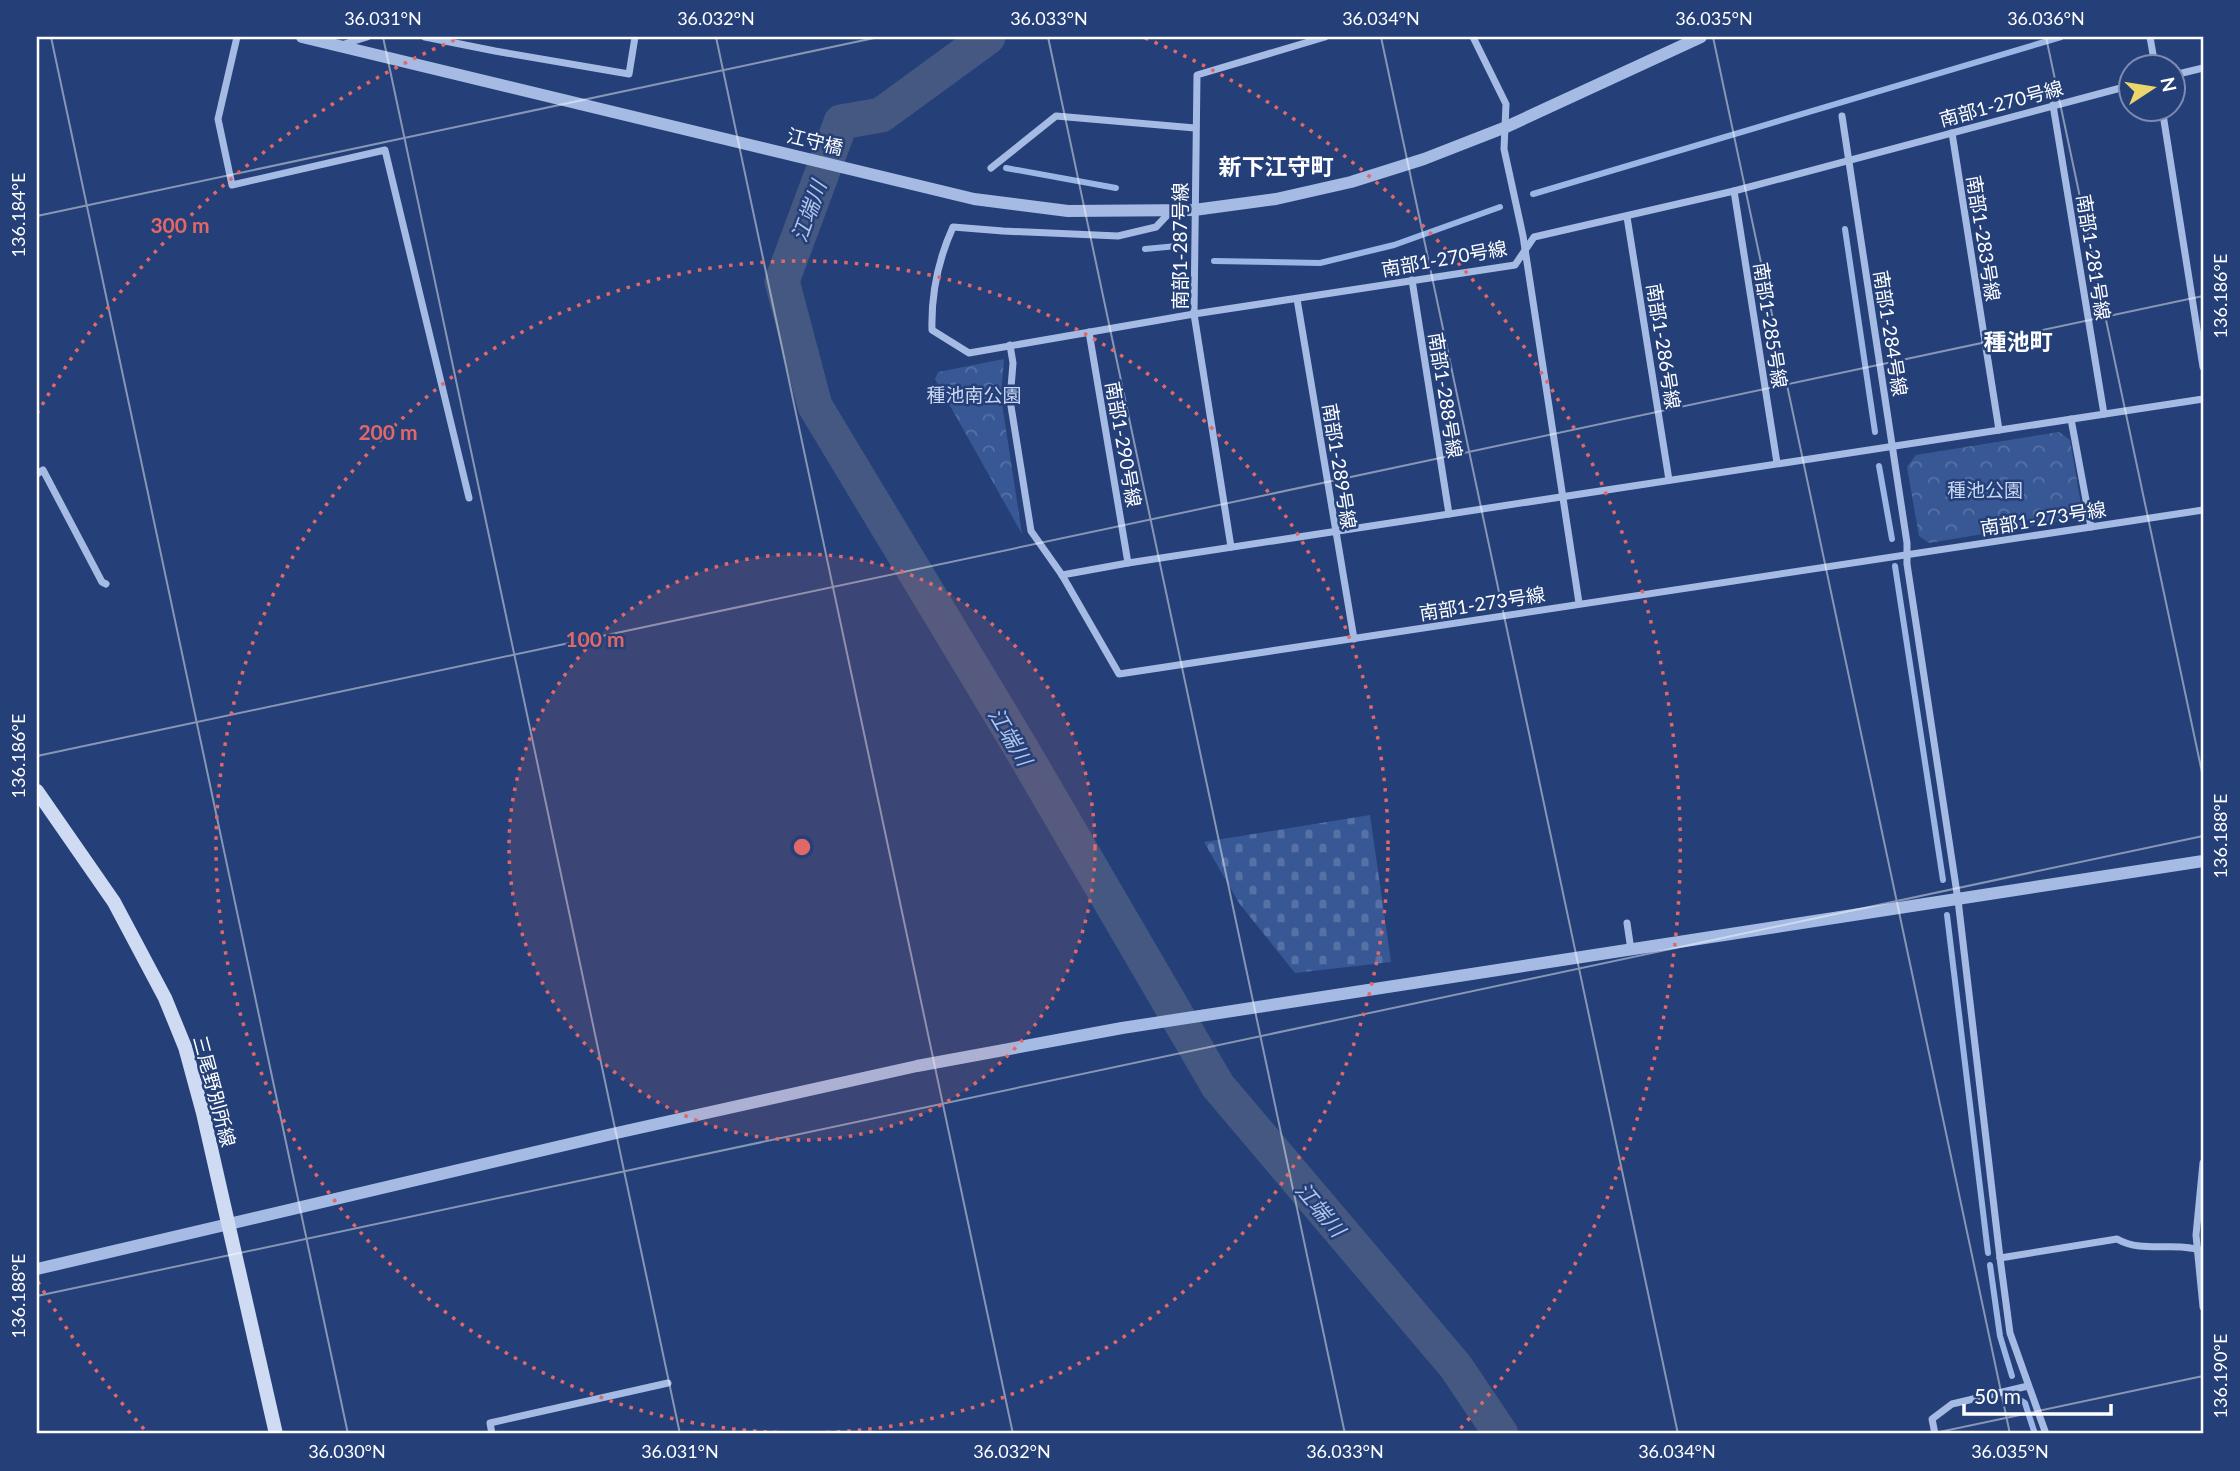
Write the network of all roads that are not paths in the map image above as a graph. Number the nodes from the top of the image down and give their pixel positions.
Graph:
1 (237, 37) edge
2 (302, 37) edge
3 (367, 37) edge
4 (425, 37) edge
5 (635, 37) edge
6 (1325, 37) edge
7 (1474, 37) edge
8 (1701, 37) edge
9 (337, 47) junction
10 (2118, 89) edge
11 (2053, 105) junction
12 (1842, 116) dead end
13 (2164, 122) edge
14 (1506, 127) junction
15 (1195, 128) junction
16 (1952, 133) junction
17 (1848, 160) junction
18 (991, 168) dead end
19 (1734, 191) junction
20 (1173, 209) junction
21 (1194, 210) junction
22 (1627, 217) junction
23 (1525, 252) junction
24 (1412, 281) junction
25 (1297, 299) junction
26 (1194, 314) junction
27 (1089, 332) junction
28 (1010, 345) junction
29 (2203, 367) edge
30 (2203, 399) edge
31 (2104, 414) junction
32 (2071, 419) junction
33 (1998, 430) junction
34 (1892, 447) junction
35 (1777, 463) junction
36 (37, 474) edge
37 (1669, 481) junction
38 (468, 498) dead end
39 (1562, 498) junction
40 (2203, 510) edge
41 (1449, 514) junction
42 (2091, 527) junction
43 (1335, 532) junction
44 (1231, 547) junction
45 (1907, 555) junction
46 (1128, 563) junction
47 (1062, 575) junction
48 (106, 584) dead end
49 (1579, 603) junction
50 (1354, 639) junction
51 (37, 791) edge
52 (2203, 861) edge
53 (1958, 900) junction
54 (1627, 923) dead end
55 (1631, 950) junction
56 (2203, 1163) edge
57 (228, 1224) junction
58 (2200, 1250) edge
59 (2000, 1258) junction
60 (37, 1269) edge
61 (2203, 1307) edge
62 (667, 1383) dead end
63 (2028, 1385) junction
64 (276, 1434) edge
65 (492, 1434) edge
66 (1935, 1434) edge
67 (2046, 1434) edge

1 - 38 street
2 - 9 street, 江守橋
3 - 9 street
4 - 5 street
6 - 15 street, 南部1-287号線
7 - 14 street
8 - 14 street, 江守橋
9 - 20 street, 江守橋
10 - 11 street, 南部1-270号線
11 - 16 street, 南部1-270号線
11 - 31 street, 南部1-281号線
12 - 17 street, 南部1-284号線
13 - 29 street
14 - 21 street, 江守橋
14 - 23 street
15 - 18 street
15 - 21 street, 南部1-287号線
16 - 17 street, 南部1-270号線
16 - 33 street, 南部1-283号線
17 - 19 street, 南部1-270号線
17 - 34 street, 南部1-284号線
19 - 22 street, 南部1-270号線
19 - 35 street, 南部1-285号線
20 - 21 street, 江守橋
20 - 28 street, 南部1-270号線
21 - 26 street, 南部1-287号線
22 - 23 street, 南部1-270号線
22 - 37 street, 南部1-286号線
23 - 24 street, 南部1-270号線
23 - 39 street
24 - 25 street, 南部1-270号線
24 - 41 street, 南部1-288号線
25 - 26 street, 南部1-270号線
25 - 43 street, 南部1-289号線
26 - 27 street, 南部1-270号線
26 - 44 street, 南部1-287号線
27 - 28 street, 南部1-270号線
27 - 46 street, 南部1-290号線
28 - 47 street, 南部1-273号線
30 - 31 street
31 - 32 street
32 - 33 street
32 - 42 street
33 - 34 street
34 - 35 street
34 - 45 street, 南部1-284号線
35 - 37 street
36 - 48 street
37 - 39 street
39 - 41 street
39 - 49 street
40 - 42 street, 南部1-273号線
41 - 43 street
42 - 45 street, 南部1-273号線
43 - 44 street
43 - 50 street, 南部1-289号線
44 - 46 street
45 - 49 street, 南部1-273号線
45 - 53 street, 南部1-284号線
46 - 47 street
47 - 50 street, 南部1-273号線
49 - 50 street, 南部1-273号線
51 - 57 main road, 三尾野別所線
52 - 53 street
53 - 55 street
53 - 59 street, 南部1-284号線
54 - 55 street
55 - 57 street
56 - 58 street
57 - 60 street
57 - 64 main road, 三尾野別所線
58 - 59 street
58 - 61 street
59 - 63 street, 南部1-284号線
62 - 65 street
63 - 66 street
63 - 67 street, 南部1-284号線

